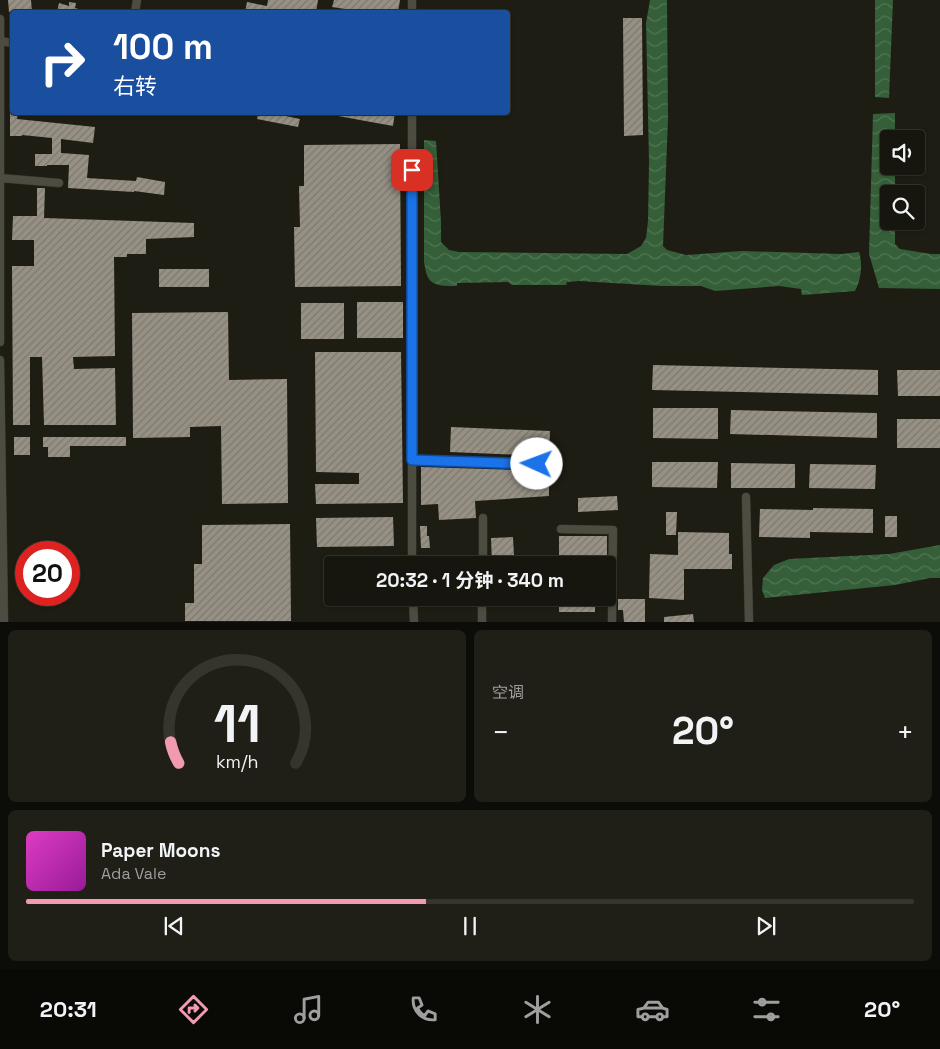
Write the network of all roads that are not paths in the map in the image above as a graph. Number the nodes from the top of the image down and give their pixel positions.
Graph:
1 (0, 19) edge
2 (0, 41) edge
3 (412, 115) edge
4 (0, 178) edge
5 (59, 183) dead end
6 (0, 342) edge
7 (0, 360) edge
8 (412, 460) junction
9 (537, 464) dead end
10 (746, 497) dead end
11 (483, 518) dead end
12 (560, 529) dead end
13 (412, 556) edge
14 (483, 556) edge
15 (413, 606) edge
16 (482, 606) edge
17 (4, 622) edge
18 (414, 622) edge
19 (482, 622) edge
20 (612, 622) edge
21 (749, 622) edge

1 - 2 street
2 - 4 street
3 - 8 street
4 - 5 street
4 - 6 street
7 - 17 street
8 - 9 street
8 - 13 street
10 - 21 street
11 - 14 street
12 - 20 street
15 - 18 street
16 - 19 street

